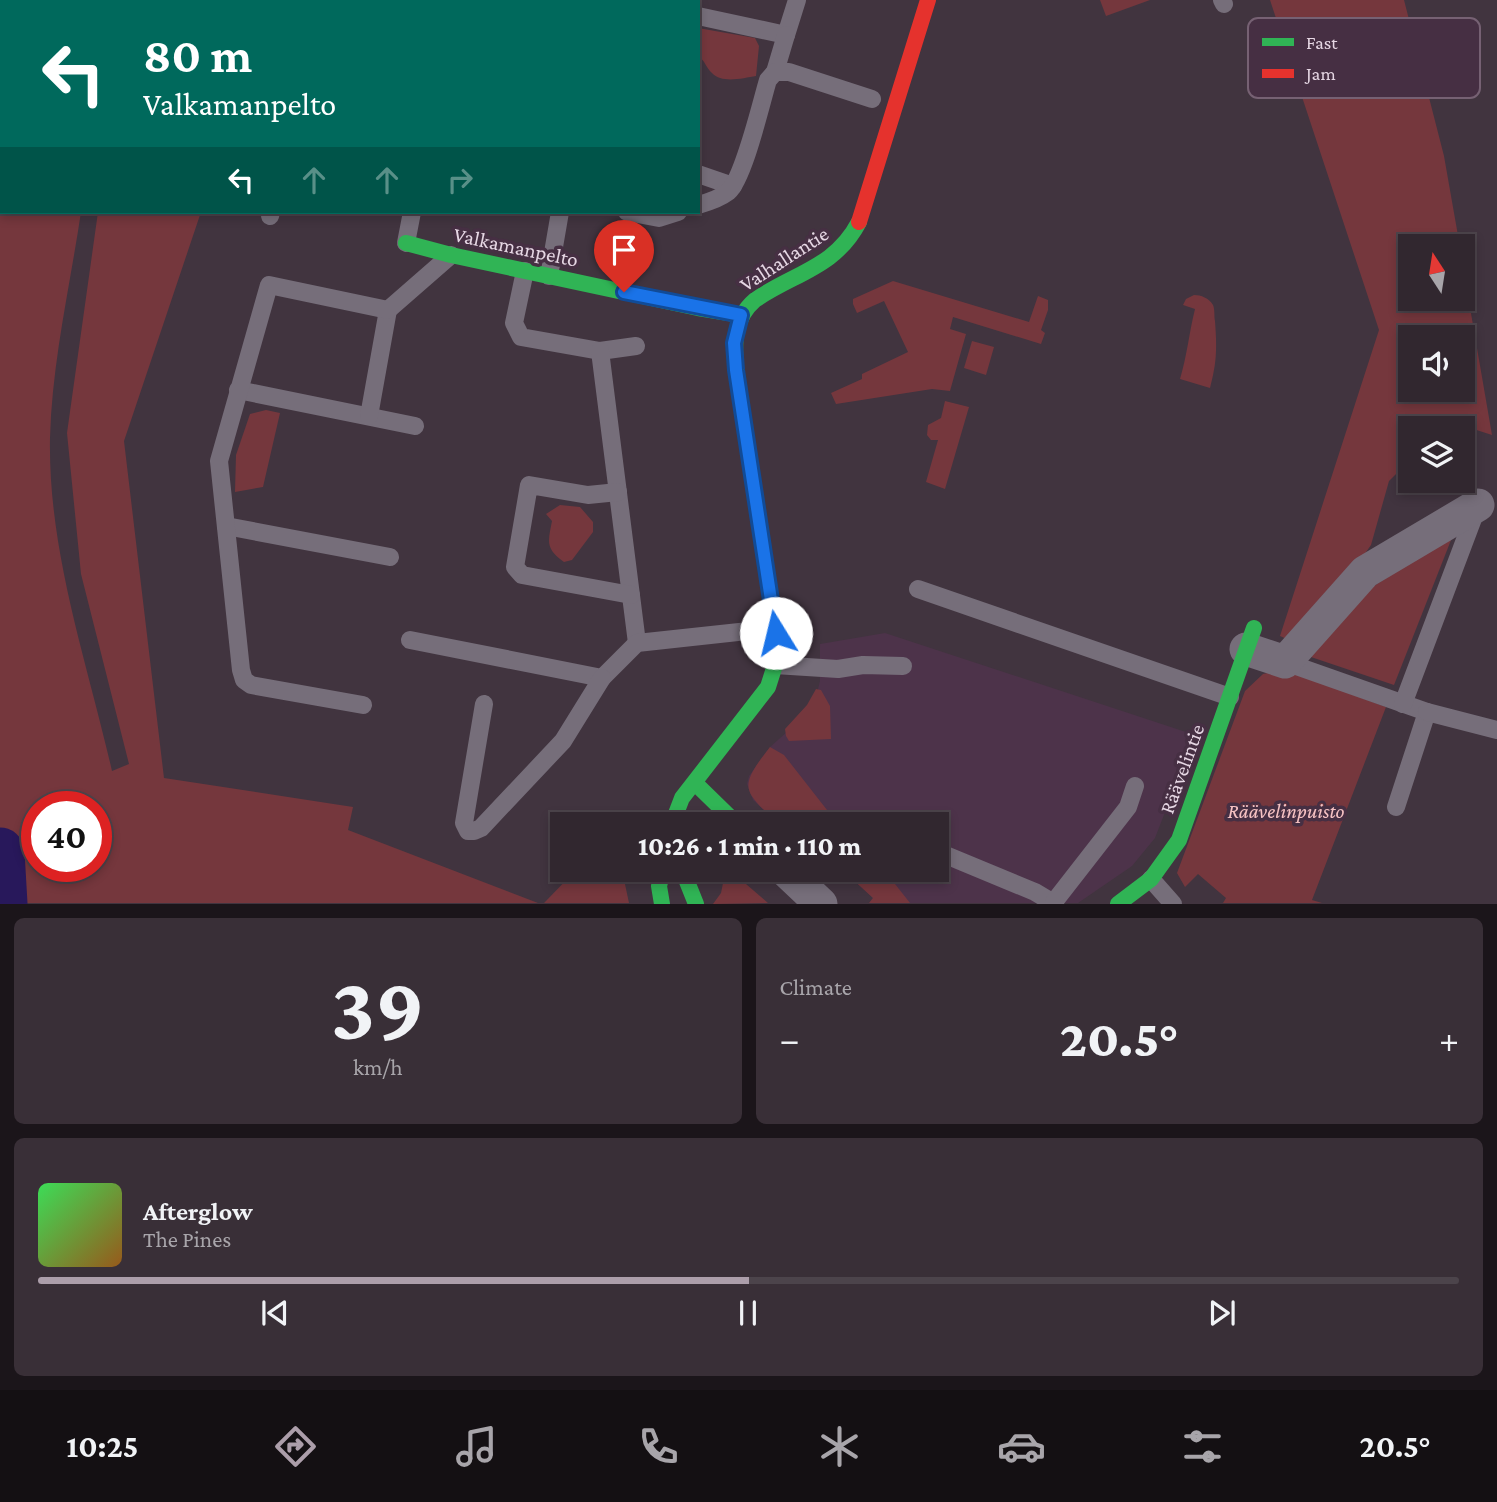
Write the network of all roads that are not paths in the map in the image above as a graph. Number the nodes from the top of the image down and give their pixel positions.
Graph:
1 (797, 0) edge
2 (928, 0) edge
3 (700, 16) edge
4 (786, 35) junction
5 (775, 72) junction
6 (872, 99) dead end
7 (700, 175) edge
8 (733, 186) junction
9 (700, 204) edge
10 (412, 214) edge
11 (560, 214) edge
12 (638, 214) edge
13 (672, 214) edge
14 (406, 243) joint
15 (450, 255) junction
16 (525, 271) junction
17 (550, 276) junction
18 (388, 310) junction
19 (741, 315) junction
20 (636, 346) dead end
21 (600, 351) junction
22 (239, 390) junction
23 (369, 416) junction
24 (415, 426) dead end
25 (618, 492) junction
26 (1478, 505) joint
27 (226, 526) junction
28 (390, 557) dead end
29 (918, 589) dead end
30 (631, 595) junction
31 (775, 628) junction
32 (1250, 638) joint
33 (410, 640) dead end
34 (637, 643) junction
35 (1284, 662) junction
36 (775, 665) junction
37 (903, 667) dead end
38 (602, 678) junction
39 (1230, 697) junction
40 (484, 704) dead end
41 (1403, 704) junction
42 (363, 705) dead end
43 (1427, 712) junction
44 (1497, 730) edge
45 (695, 782) junction
46 (1135, 786) dead end
47 (1396, 807) dead end
48 (677, 812) edge
49 (725, 812) edge
50 (949, 857) edge
51 (1152, 879) junction
52 (660, 882) edge
53 (687, 882) edge
54 (798, 882) edge
55 (1055, 903) edge
56 (662, 904) edge
57 (696, 904) edge
58 (821, 904) edge
59 (1118, 904) edge
60 (1172, 904) edge

1 - 4 lane
2 - 19 street, Valhallantie
3 - 4 lane
4 - 5 lane
5 - 6 lane
5 - 8 lane
7 - 8 lane
8 - 9 lane
10 - 14 lane
11 - 17 lane
12 - 13 lane
14 - 15 street, Valkamanpelto
15 - 16 street, Valkamanpelto
15 - 18 lane
16 - 17 street, Valkamanpelto
16 - 21 lane
17 - 19 street, Valkamanpelto
18 - 22 lane
18 - 23 lane
19 - 31 street, Valhallantie
20 - 21 lane
21 - 25 lane
22 - 23 lane
22 - 27 lane
23 - 24 lane
25 - 30 lane
25 - 30 lane
26 - 35 street
26 - 41 lane
27 - 28 lane
27 - 42 lane
29 - 39 lane
30 - 34 lane
31 - 34 lane
31 - 36 street, Valhallantie
32 - 35 street
32 - 39 street, Räävelintie
33 - 38 lane
34 - 38 lane
35 - 41 lane
36 - 37 lane
36 - 45 street, Valhallantie
38 - 40 lane
39 - 51 street, Räävelintie
41 - 43 lane
43 - 44 lane
43 - 47 lane
45 - 48 street, Valhallantie
45 - 49 street
46 - 55 lane
50 - 55 lane
51 - 59 street, Räävelintie
51 - 60 lane
52 - 56 street
53 - 57 street
54 - 58 street

